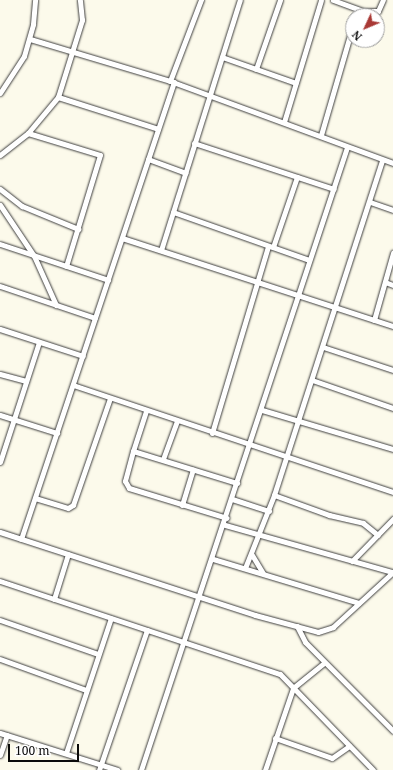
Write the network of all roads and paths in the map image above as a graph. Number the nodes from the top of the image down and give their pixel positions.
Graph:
1 (35, 0) edge
2 (80, 0) edge
3 (201, 0) edge
4 (240, 0) edge
5 (280, 0) edge
6 (321, 0) edge
7 (333, 0) edge
8 (356, 8) edge
9 (30, 39) junction
10 (346, 48) edge
11 (75, 52) junction
12 (222, 57) junction
13 (256, 69) junction
14 (172, 82) junction
15 (296, 84) junction
16 (0, 92) edge
17 (210, 95) junction
18 (58, 97) junction
19 (284, 122) junction
20 (158, 129) junction
21 (28, 133) junction
22 (321, 135) junction
23 (194, 143) junction
24 (347, 147) junction
25 (0, 155) edge
26 (148, 159) junction
27 (382, 161) junction
28 (393, 163) edge
29 (186, 172) junction
30 (297, 177) junction
31 (334, 189) junction
32 (0, 190) edge
33 (370, 202) junction
34 (0, 205) edge
35 (393, 210) edge
36 (173, 212) junction
37 (78, 230) junction
38 (122, 238) junction
39 (0, 244) edge
40 (270, 246) junction
41 (161, 250) junction
42 (393, 253) edge
43 (34, 256) junction
44 (309, 260) junction
45 (66, 266) junction
46 (108, 280) junction
47 (258, 282) junction
48 (384, 282) junction
49 (393, 285) edge
50 (0, 286) edge
51 (300, 296) junction
52 (56, 305) junction
53 (335, 307) junction
54 (95, 318) junction
55 (374, 320) junction
56 (393, 326) edge
57 (0, 330) edge
58 (39, 342) junction
59 (323, 347) junction
60 (82, 356) junction
61 (393, 370) edge
62 (0, 374) edge
63 (312, 380) junction
64 (26, 381) junction
65 (73, 386) junction
66 (110, 398) junction
67 (393, 408) edge
68 (262, 410) junction
69 (146, 411) junction
70 (0, 415) edge
71 (14, 420) junction
72 (299, 420) junction
73 (177, 421) junction
74 (57, 433) junction
75 (212, 433) junction
76 (249, 445) junction
77 (393, 449) edge
78 (133, 451) junction
79 (287, 458) junction
80 (163, 459) junction
81 (0, 462) edge
82 (193, 470) junction
83 (237, 483) junction
84 (393, 492) edge
85 (274, 495) junction
86 (35, 498) junction
87 (232, 499) junction
88 (182, 505) junction
89 (269, 510) junction
90 (227, 518) junction
91 (393, 519) edge
92 (225, 525) junction
93 (0, 532) edge
94 (261, 533) junction
95 (378, 535) junction
96 (21, 539) junction
97 (68, 554) junction
98 (252, 555) junction
99 (214, 559) junction
100 (352, 561) junction
101 (245, 568) junction
102 (393, 572) edge
103 (263, 573) junction
104 (0, 581) edge
105 (201, 597) junction
106 (54, 599) junction
107 (359, 603) junction
108 (111, 618) junction
109 (0, 620) edge
110 (297, 626) junction
111 (147, 630) junction
112 (185, 642) junction
113 (98, 654) junction
114 (0, 659) edge
115 (324, 663) junction
116 (293, 688) junction
117 (86, 690) junction
118 (393, 731) edge
119 (0, 733) edge
120 (7, 735) junction
121 (275, 738) junction
122 (349, 746) junction
123 (66, 753) junction
124 (0, 756) edge
125 (100, 767) edge
126 (117, 770) edge
127 (141, 770) edge
128 (265, 770) edge
129 (374, 770) edge

1 - 9 street
2 - 11 street
3 - 14 street
4 - 12 street
5 - 13 street
6 - 15 street
7 - 8 street
9 - 11 street
9 - 16 street
10 - 22 street
11 - 14 street
11 - 18 street
12 - 13 street
12 - 17 street
13 - 15 street
14 - 17 street
14 - 20 street
15 - 19 street
17 - 19 street
17 - 23 street
18 - 20 street
18 - 21 street
19 - 22 street
20 - 26 street
21 - 25 street
21 - 37 street
22 - 24 street
23 - 29 street
23 - 30 street
24 - 27 street
24 - 31 street
26 - 29 street
26 - 38 street
27 - 28 street
27 - 33 street
29 - 36 street
30 - 31 street
30 - 40 street
31 - 44 street
32 - 37 street
33 - 35 street
33 - 53 street
34 - 43 street
36 - 40 street
36 - 41 street
37 - 45 street
38 - 41 street
38 - 46 street
39 - 43 street
40 - 44 street
40 - 47 street
41 - 47 street
42 - 48 street
43 - 45 street
43 - 52 street
44 - 51 street
45 - 46 street
46 - 54 street
47 - 51 street
47 - 75 street
48 - 49 street
48 - 55 street
50 - 52 street
51 - 53 street
51 - 68 street
52 - 54 street
53 - 55 street
53 - 59 street
54 - 60 street
55 - 56 street
57 - 58 street
58 - 60 street
58 - 64 street
59 - 61 street
59 - 63 street
60 - 65 street
62 - 64 street
63 - 67 street
63 - 72 street
64 - 71 street
65 - 66 street
65 - 74 street
66 - 69 street
66 - 86 street
68 - 72 street
68 - 76 street
69 - 73 street
69 - 78 street
70 - 71 street
71 - 74 street
71 - 81 street
72 - 77 street
72 - 79 street
73 - 75 street
73 - 80 street
74 - 86 street
75 - 76 street
76 - 79 street
76 - 83 street
78 - 80 street
78 - 88 street
79 - 84 street
79 - 85 street
80 - 82 street
82 - 83 street
82 - 88 street
83 - 87 street
85 - 89 street
85 - 95 street
86 - 96 street
87 - 89 street
87 - 90 street
88 - 90 street
89 - 94 street
90 - 92 street
91 - 95 street
92 - 94 street
92 - 99 street
93 - 96 street
94 - 98 street
94 - 100 street
95 - 100 street
96 - 97 street
97 - 105 street
97 - 106 street
98 - 101 street
98 - 103 street
99 - 101 street
99 - 105 street
100 - 102 street
101 - 103 street
102 - 107 street
103 - 107 street
104 - 106 street
105 - 110 street
105 - 112 street
106 - 108 street
107 - 110 street
108 - 111 street
108 - 113 street
109 - 113 street
110 - 115 street
111 - 112 street
111 - 125 street
112 - 116 street
112 - 127 street
113 - 117 street
114 - 117 street
115 - 116 street
115 - 118 street
116 - 121 street
116 - 122 street
117 - 123 street
119 - 120 street
120 - 123 street
120 - 124 street
121 - 122 street
121 - 128 street
122 - 129 street
123 - 125 street
125 - 126 street

